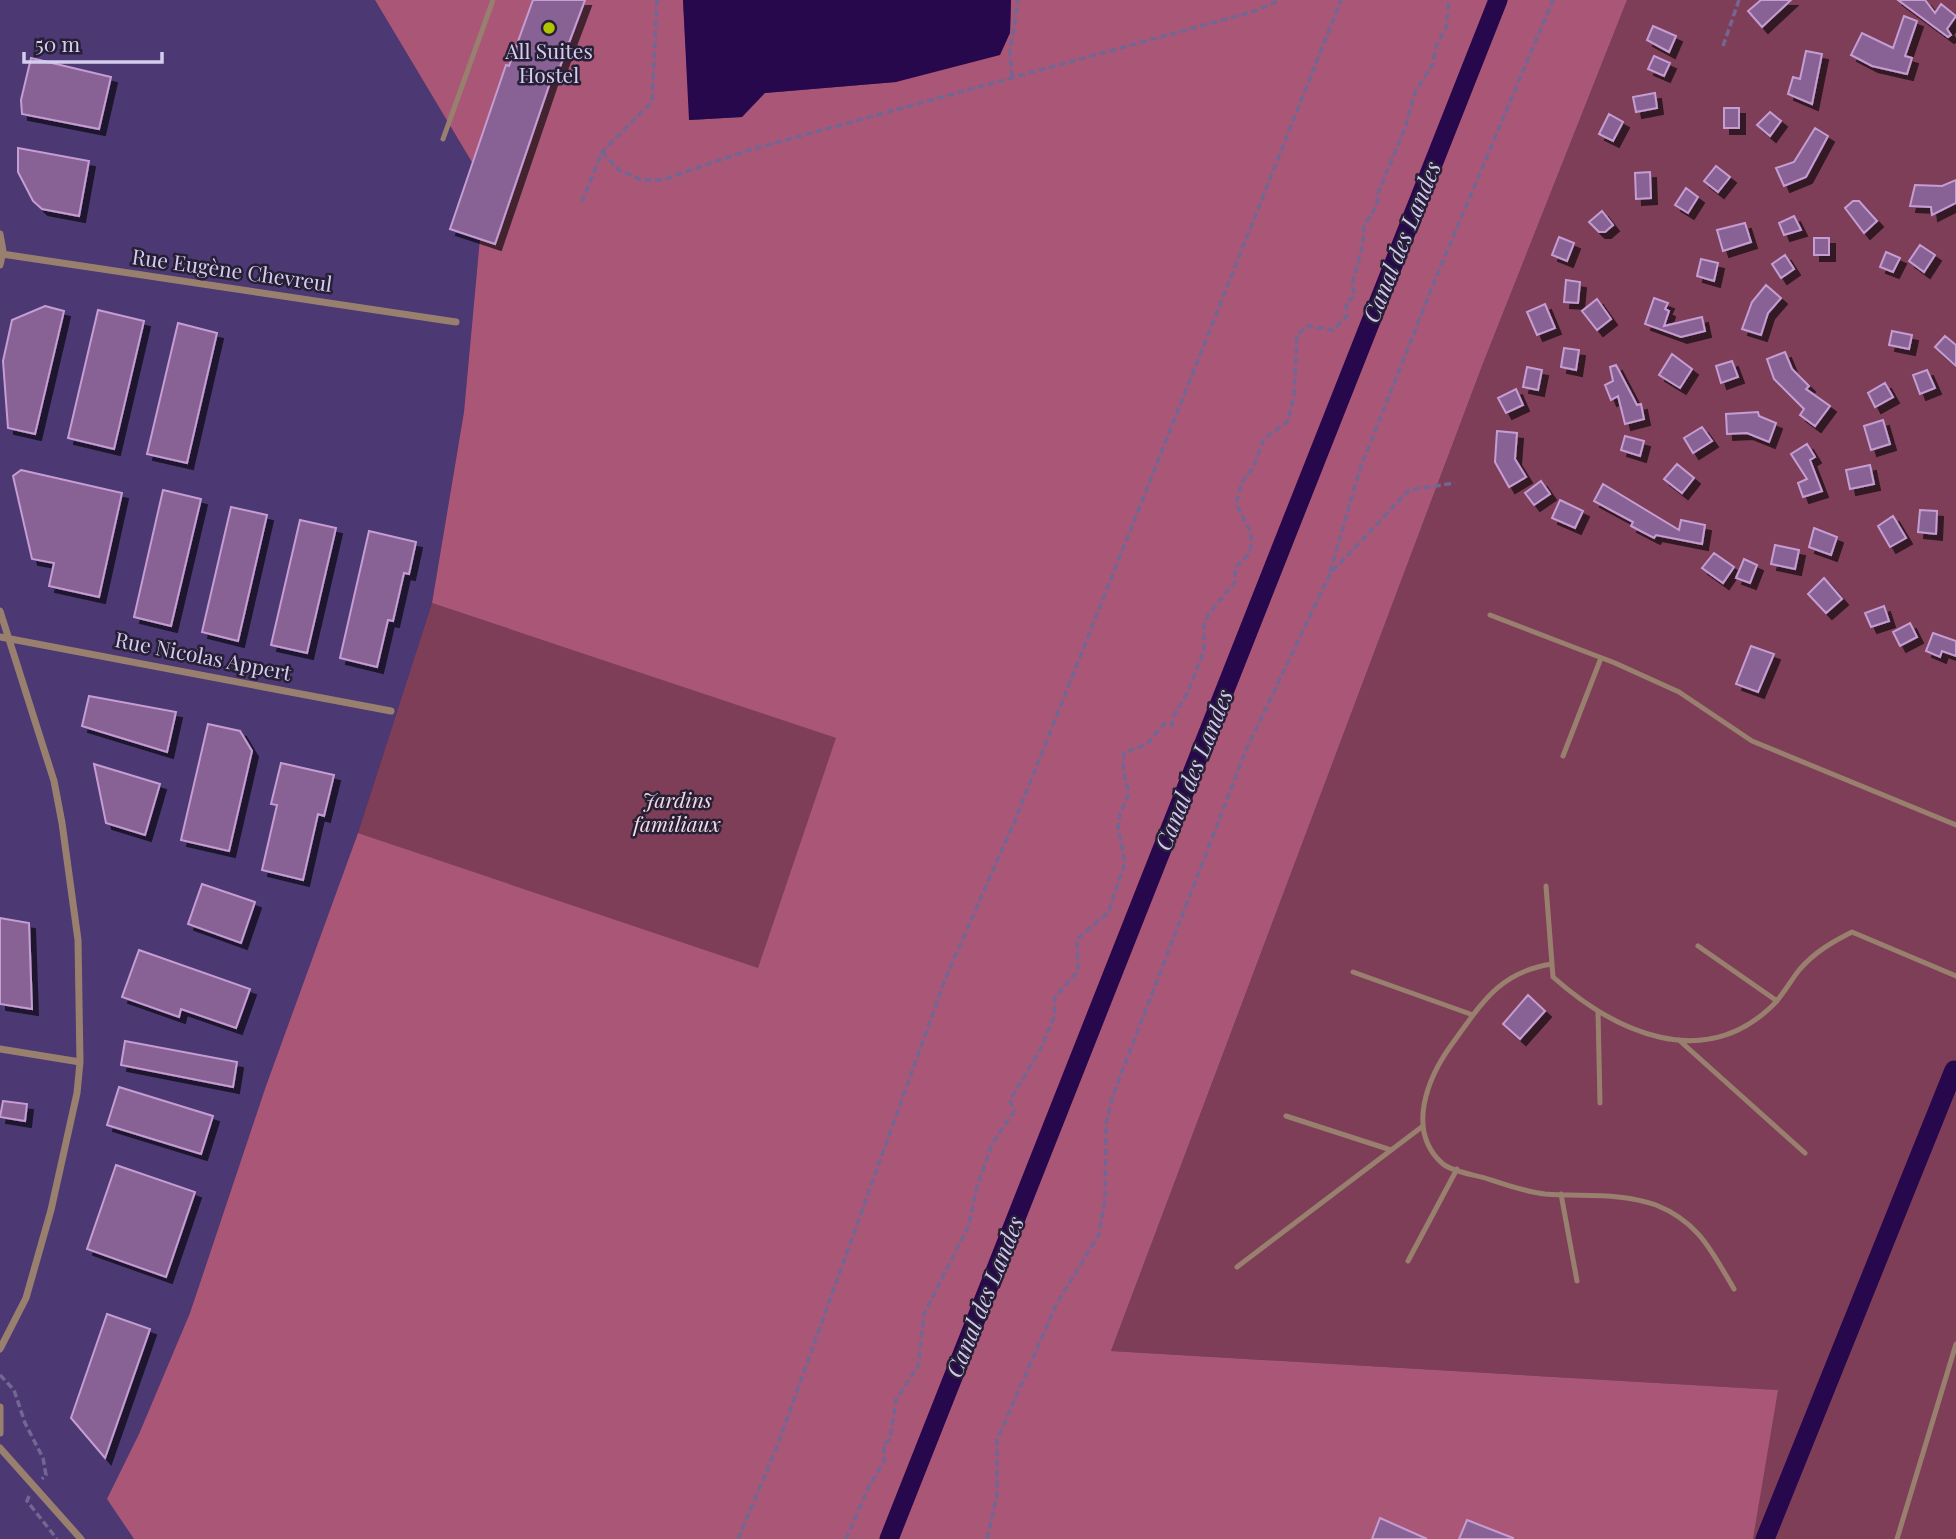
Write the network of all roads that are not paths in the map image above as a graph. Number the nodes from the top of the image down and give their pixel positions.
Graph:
1 (493, 0) edge
2 (443, 139) dead end
3 (0, 234) edge
4 (2, 254) junction
5 (0, 265) edge
6 (456, 322) dead end
7 (0, 611) edge
8 (1490, 615) dead end
9 (4, 638) edge
10 (1601, 658) junction
11 (391, 711) dead end
12 (1563, 756) dead end
13 (1956, 825) edge
14 (1546, 886) dead end
15 (1698, 946) dead end
16 (1552, 964) junction
17 (1353, 972) dead end
18 (1956, 976) edge
19 (1777, 1001) junction
20 (1598, 1011) junction
21 (1473, 1015) junction
22 (1679, 1040) junction
23 (0, 1049) edge
24 (80, 1062) junction
25 (1600, 1103) dead end
26 (1286, 1116) dead end
27 (1423, 1126) junction
28 (1391, 1150) junction
29 (1805, 1153) dead end
30 (1457, 1169) junction
31 (1560, 1194) junction
32 (1408, 1261) dead end
33 (1237, 1267) dead end
34 (1577, 1281) dead end
35 (1734, 1289) dead end
36 (1956, 1344) edge
37 (0, 1349) edge
38 (0, 1407) edge
39 (0, 1433) edge
40 (0, 1448) edge
41 (81, 1539) edge
42 (1898, 1539) edge

1 - 2 lane
3 - 4 street
4 - 5 street
4 - 6 street, Rue Eugène Chevreul
7 - 9 street
8 - 10 lane
9 - 11 street, Rue Nicolas Appert
9 - 24 street
10 - 12 lane
10 - 13 lane
14 - 16 lane
15 - 19 lane
16 - 20 lane
16 - 21 lane
17 - 21 lane
18 - 19 lane
19 - 22 lane
20 - 22 lane
20 - 25 lane
21 - 27 lane
22 - 29 lane
23 - 24 street
24 - 37 street
26 - 28 lane
27 - 28 lane
27 - 30 lane
28 - 33 lane
30 - 31 lane
30 - 32 lane
31 - 34 lane
31 - 35 lane
36 - 42 lane
38 - 39 street
40 - 41 street

